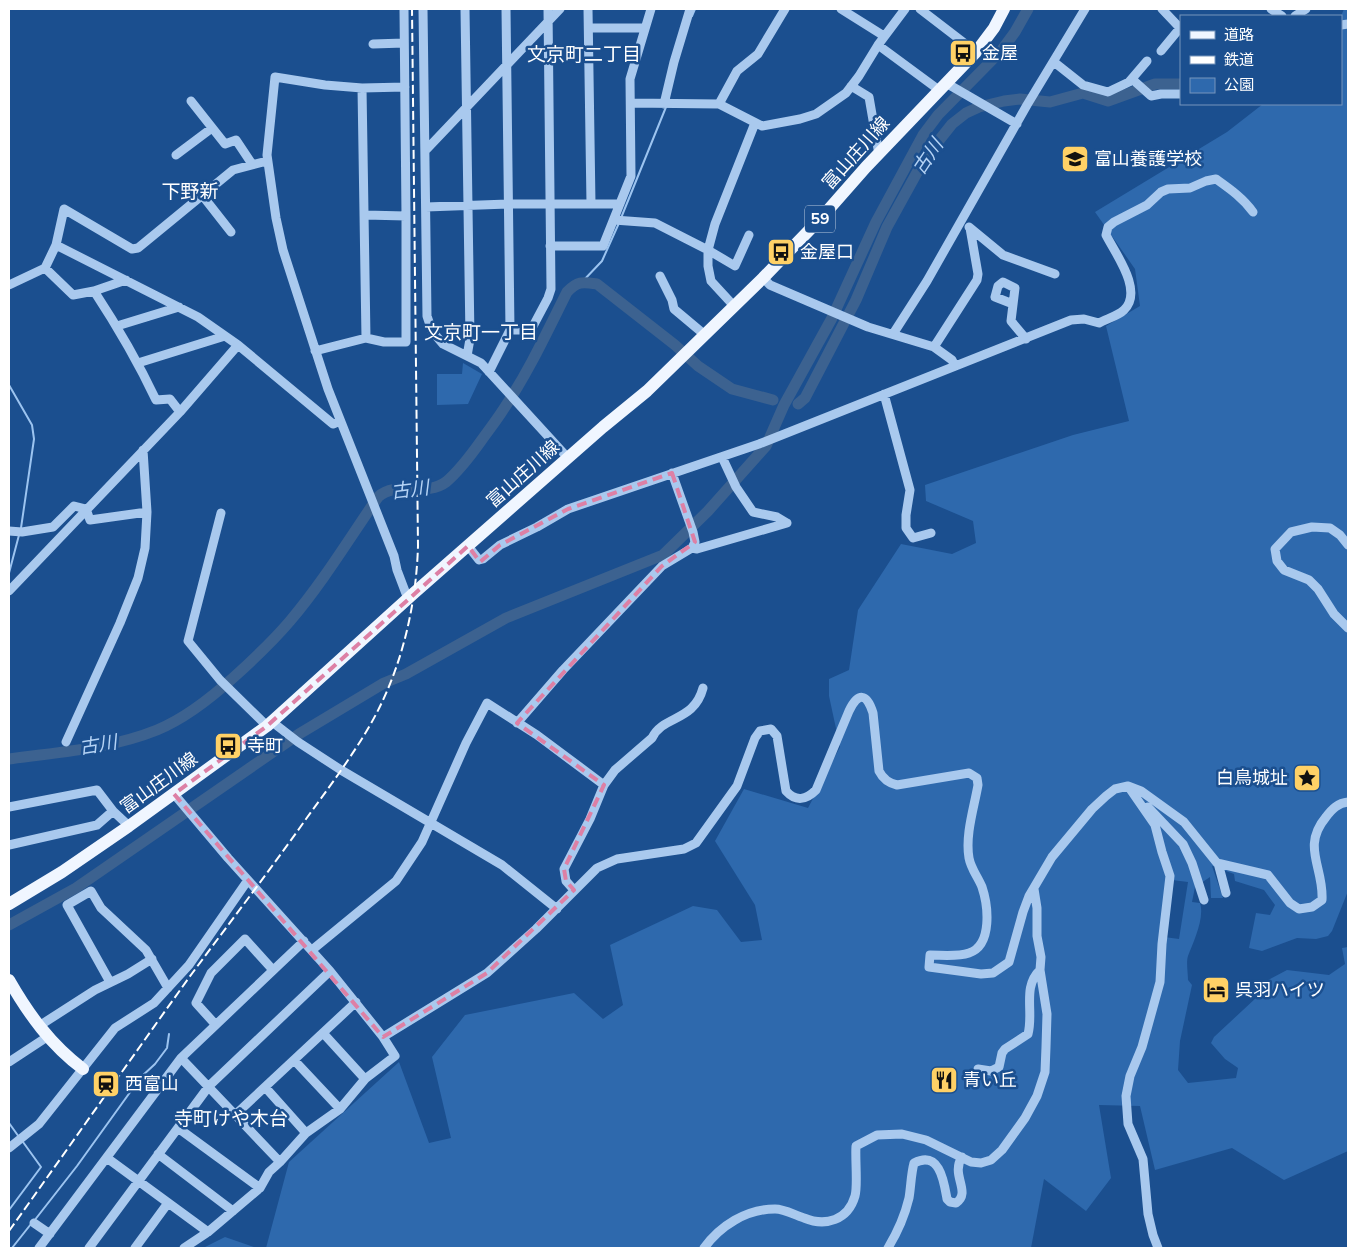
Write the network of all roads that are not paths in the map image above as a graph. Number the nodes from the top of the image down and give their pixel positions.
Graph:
1 (404, 9) edge
2 (423, 9) edge
3 (465, 9) edge
4 (506, 9) edge
5 (548, 9) edge
6 (560, 9) edge
7 (588, 9) edge
8 (651, 9) edge
9 (690, 9) edge
10 (785, 9) edge
11 (841, 9) edge
12 (905, 9) edge
13 (920, 9) edge
14 (1004, 9) edge
15 (1085, 9) edge
16 (1162, 9) edge
17 (548, 22) junction
18 (589, 28) junction
19 (644, 28) junction
20 (884, 36) junction
21 (404, 43) junction
22 (374, 44) dead end
23 (878, 45) junction
24 (1162, 51) dead end
25 (976, 52) junction
26 (1147, 61) dead end
27 (1054, 62) junction
28 (507, 64) junction
29 (1134, 81) junction
30 (851, 86) junction
31 (405, 87) junction
32 (947, 87) junction
33 (362, 88) junction
34 (1180, 94) edge
35 (191, 101) dead end
36 (631, 103) junction
37 (664, 104) junction
38 (719, 104) junction
39 (466, 108) junction
40 (755, 123) junction
41 (1017, 124) junction
42 (212, 128) junction
43 (425, 151) junction
44 (881, 152) junction
45 (176, 155) dead end
46 (267, 161) junction
47 (252, 164) junction
48 (202, 195) junction
49 (508, 204) junction
50 (591, 204) junction
51 (620, 204) junction
52 (550, 205) junction
53 (468, 206) junction
54 (426, 207) junction
55 (1252, 212) dead end
56 (365, 215) junction
57 (406, 216) junction
58 (614, 220) junction
59 (961, 221) junction
60 (970, 228) junction
61 (231, 232) dead end
62 (749, 235) dead end
63 (56, 244) junction
64 (550, 246) junction
65 (708, 250) junction
66 (45, 268) junction
67 (1056, 274) dead end
68 (660, 276) dead end
69 (763, 278) junction
70 (126, 280) junction
71 (9, 285) edge
72 (94, 290) junction
73 (1013, 304) dead end
74 (734, 306) junction
75 (179, 307) junction
76 (117, 326) junction
77 (510, 330) junction
78 (893, 334) junction
79 (705, 335) junction
80 (225, 336) junction
81 (366, 338) junction
82 (1026, 339) junction
83 (238, 345) junction
84 (934, 347) junction
85 (315, 351) junction
86 (467, 356) junction
87 (138, 363) junction
88 (955, 366) junction
89 (489, 372) junction
90 (884, 394) junction
91 (180, 412) junction
92 (340, 421) junction
93 (143, 450) junction
94 (722, 457) junction
95 (568, 458) junction
96 (672, 473) junction
97 (86, 510) junction
98 (147, 512) junction
99 (221, 513) dead end
100 (14, 532) edge
101 (930, 533) dead end
102 (1348, 545) edge
103 (468, 546) junction
104 (692, 548) junction
105 (9, 591) edge
106 (408, 599) junction
107 (1348, 628) edge
108 (703, 688) dead end
109 (517, 723) junction
110 (269, 724) junction
111 (66, 742) dead end
112 (604, 785) junction
113 (1128, 786) junction
114 (178, 798) junction
115 (1139, 801) junction
116 (1348, 802) edge
117 (9, 807) edge
118 (113, 811) junction
119 (430, 824) junction
120 (129, 826) junction
121 (9, 845) edge
122 (1218, 863) junction
123 (248, 880) junction
124 (1034, 889) junction
125 (574, 890) junction
126 (1226, 893) dead end
127 (1204, 900) dead end
128 (9, 904) edge
129 (557, 909) junction
130 (304, 941) junction
131 (312, 950) junction
132 (152, 959) junction
133 (273, 970) junction
134 (1040, 970) junction
135 (330, 971) junction
136 (9, 980) edge
137 (110, 982) junction
138 (168, 988) junction
139 (356, 1002) junction
140 (215, 1024) junction
141 (39, 1026) junction
142 (323, 1033) junction
143 (47, 1037) junction
144 (383, 1037) junction
145 (181, 1058) junction
146 (294, 1060) junction
147 (9, 1062) edge
148 (83, 1069) junction
149 (978, 1069) dead end
150 (365, 1079) junction
151 (209, 1086) junction
152 (265, 1087) junction
153 (340, 1110) junction
154 (236, 1114) junction
155 (178, 1128) junction
156 (306, 1133) junction
157 (9, 1148) edge
158 (158, 1154) junction
159 (962, 1157) junction
160 (107, 1158) junction
161 (280, 1162) junction
162 (138, 1181) junction
163 (260, 1188) junction
164 (168, 1203) junction
165 (232, 1211) junction
166 (34, 1223) dead end
167 (208, 1232) junction
168 (50, 1234) junction
169 (39, 1248) edge
170 (89, 1248) edge
171 (135, 1248) edge
172 (184, 1248) edge
173 (704, 1248) edge
174 (888, 1248) edge
175 (1158, 1248) edge

1 - 21 street
2 - 43 street
3 - 39 street
4 - 28 street
5 - 17 street
6 - 17 street
7 - 18 street
8 - 19 street
9 - 37 street
10 - 38 street
11 - 20 street
12 - 20 street
13 - 25 street
14 - 25 main road, 富山庄川線 / 59
15 - 27 street
16 - 24 street
17 - 28 street
17 - 52 street
18 - 19 street
18 - 50 street
19 - 36 street
20 - 23 street
21 - 22 street
21 - 31 street
23 - 30 street
23 - 32 street
25 - 32 main road, 富山庄川線 / 59
26 - 29 street
27 - 29 street
27 - 41 street
28 - 39 street
28 - 49 street
29 - 34 street
30 - 40 street
30 - 44 street
31 - 33 street
31 - 57 street
32 - 41 street
32 - 44 main road, 富山庄川線 / 59
33 - 46 street
33 - 56 street
35 - 42 street
36 - 37 street
36 - 51 street
37 - 38 street
38 - 40 street
39 - 43 street
39 - 53 street
40 - 65 street
41 - 59 street
42 - 45 street
42 - 47 street
43 - 54 street
44 - 69 main road, 富山庄川線 / 59
46 - 47 street
46 - 85 street
47 - 48 street
48 - 61 street
48 - 63 street
49 - 52 street
49 - 53 street
49 - 77 street
50 - 51 street
50 - 52 street
51 - 58 street
52 - 64 street
53 - 54 street
53 - 86 street
54 - 86 street
55 - 82 street
56 - 57 street
56 - 81 street
57 - 81 street
58 - 64 street
58 - 65 street
59 - 60 street
59 - 78 street
60 - 67 street
60 - 84 street
62 - 65 street
63 - 66 street
63 - 70 street
64 - 77 street
65 - 74 street
66 - 71 street
66 - 72 street
68 - 79 street
69 - 74 main road, 富山庄川線 / 59
69 - 78 street
70 - 72 street
70 - 75 street
72 - 76 street
73 - 82 street
74 - 79 main road, 富山庄川線 / 59
75 - 76 street
75 - 80 street
76 - 87 street
77 - 89 street
78 - 84 street
79 - 95 main road, 富山庄川線 / 59
80 - 83 street
80 - 87 street
81 - 85 street
82 - 88 street
83 - 91 street
83 - 92 street
84 - 88 street
85 - 92 street
86 - 89 street
87 - 91 street
88 - 90 street
89 - 95 street
90 - 94 street
90 - 101 street
91 - 93 street
92 - 106 street
93 - 97 street
93 - 98 street
94 - 96 street
94 - 104 street
95 - 103 main road, 富山庄川線 / 59
96 - 103 street
96 - 104 street
97 - 98 street
97 - 100 street
97 - 105 street
98 - 111 street
99 - 110 street
102 - 107 street
103 - 106 main road, 富山庄川線 / 59
104 - 109 street
106 - 110 main road, 富山庄川線 / 59
108 - 112 street
109 - 112 street
109 - 119 street
110 - 114 main road, 富山庄川線 / 59
110 - 119 street
112 - 125 street
113 - 115 street
113 - 122 street
113 - 124 street
114 - 120 main road, 富山庄川線 / 59
114 - 123 street
115 - 127 street
115 - 175 street
116 - 122 street
117 - 118 street
118 - 120 street
118 - 121 street
119 - 129 street
119 - 131 street
120 - 128 main road, 富山庄川線 / 59
122 - 126 street
123 - 130 street
123 - 138 street
124 - 125 street
124 - 134 street
125 - 129 street
129 - 144 street
130 - 131 street
130 - 133 street
131 - 135 street
132 - 137 street
132 - 137 street
132 - 138 street
133 - 140 street
133 - 140 street
134 - 149 street
134 - 159 street
135 - 139 street
135 - 151 street
136 - 141 main road
137 - 141 street
138 - 148 street
139 - 142 street
139 - 144 street
140 - 145 street
141 - 143 main road
142 - 146 street
142 - 150 street
143 - 147 street
143 - 148 main road
144 - 150 street
145 - 151 street
145 - 160 street
146 - 152 street
146 - 153 street
148 - 157 street
150 - 153 street
151 - 154 street
151 - 155 street
152 - 154 street
152 - 156 street
153 - 156 street
154 - 161 street
155 - 158 street
155 - 163 street
156 - 161 street
158 - 162 street
158 - 165 street
159 - 173 street
159 - 174 street
160 - 162 street
160 - 168 street
161 - 163 street
162 - 164 street
162 - 170 street
163 - 165 street
164 - 167 street
164 - 171 street
165 - 167 street
166 - 168 street
167 - 172 street
168 - 169 street

